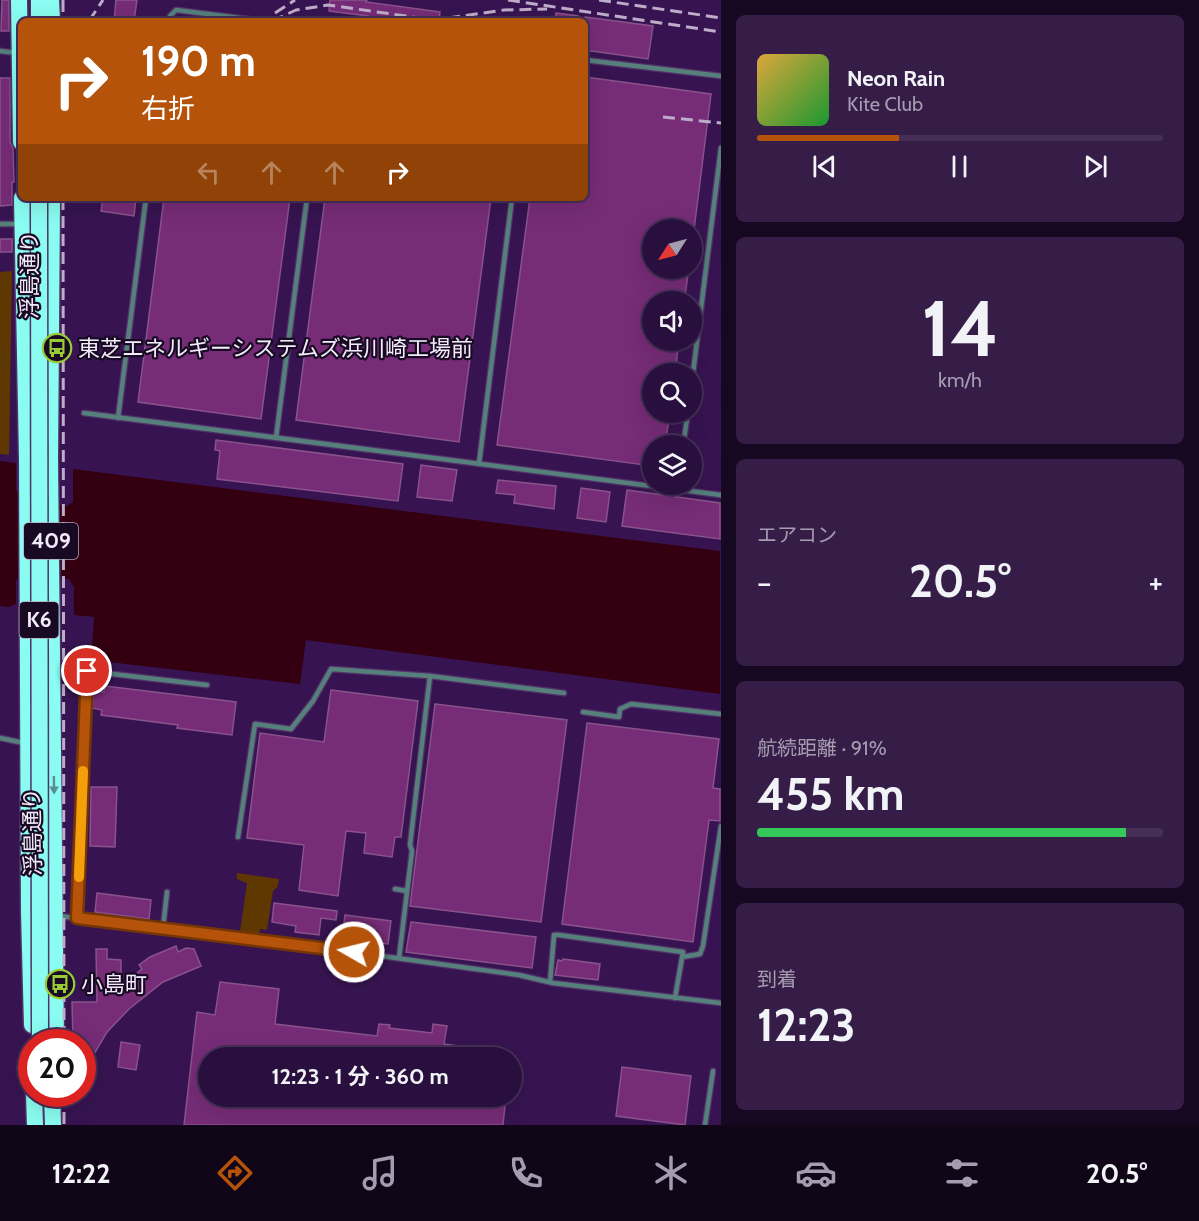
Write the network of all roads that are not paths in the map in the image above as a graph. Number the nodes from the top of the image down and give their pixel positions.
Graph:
1 (20, 0) edge
2 (31, 0) edge
3 (39, 0) edge
4 (51, 0) edge
5 (20, 18) edge
6 (31, 18) edge
7 (39, 18) edge
8 (51, 18) edge
9 (170, 18) edge
10 (240, 18) edge
11 (0, 51) edge
12 (18, 54) edge
13 (588, 60) edge
14 (720, 76) edge
15 (720, 148) edge
16 (22, 201) edge
17 (31, 201) edge
18 (39, 201) edge
19 (52, 201) edge
20 (147, 201) edge
21 (307, 201) edge
22 (512, 201) edge
23 (51, 223) junction
24 (0, 224) edge
25 (23, 224) junction
26 (694, 363) edge
27 (84, 413) dead end
28 (118, 418) junction
29 (276, 438) junction
30 (479, 464) junction
31 (642, 483) edge
32 (702, 492) edge
33 (720, 495) edge
34 (430, 676) junction
35 (207, 685) dead end
36 (564, 693) dead end
37 (583, 712) dead end
38 (720, 714) edge
39 (0, 738) edge
40 (53, 743) junction
41 (28, 744) junction
42 (39, 777) junction
43 (720, 826) edge
44 (238, 837) dead end
45 (395, 890) dead end
46 (407, 891) junction
47 (167, 892) dead end
48 (29, 912) junction
49 (56, 915) junction
50 (77, 918) junction
51 (163, 928) junction
52 (682, 957) junction
53 (399, 958) junction
54 (550, 982) junction
55 (675, 998) junction
56 (720, 1003) edge
57 (32, 1029) edge
58 (32, 1029) edge
59 (40, 1029) edge
60 (53, 1029) edge
61 (54, 1029) edge
62 (712, 1071) dead end
63 (33, 1107) edge
64 (41, 1107) edge
65 (54, 1107) edge
66 (33, 1125) edge
67 (41, 1125) edge
68 (54, 1125) edge
69 (705, 1125) edge

1 - 5 highway
2 - 6 highway
3 - 7 highway
4 - 8 highway
9 - 10 lane
11 - 12 lane
13 - 14 lane
15 - 26 lane
16 - 25 highway, 浮島通り / 409
17 - 57 highway, K6
18 - 42 highway, K6, bridge
19 - 23 highway, 浮島通り / 409
20 - 28 lane
21 - 29 lane
22 - 30 lane
23 - 25 lane
23 - 40 highway, 浮島通り / 409
24 - 25 lane
25 - 41 highway, 浮島通り / 409
27 - 28 lane
28 - 29 lane
29 - 30 lane
30 - 31 lane
32 - 33 lane
34 - 36 lane
34 - 44 lane
34 - 46 lane
35 - 50 lane
37 - 38 lane
39 - 41 lane
40 - 41 lane
40 -> 49 highway, 浮島通り / 409
41 - 48 highway, 浮島通り / 409
42 - 59 highway, K6, bridge
42 - 60 highway, bridge
43 - 52 lane
45 - 46 lane
46 - 53 lane
47 - 51 lane
48 - 49 lane
48 - 58 highway, 浮島通り / 409
49 - 50 lane
49 - 61 highway, 浮島通り / 409
50 - 51 lane
51 - 53 lane
52 - 54 lane
52 - 55 lane
53 - 54 lane
54 - 55 lane
55 - 56 lane
62 - 69 lane
63 - 66 highway
64 - 67 highway
65 - 68 highway

